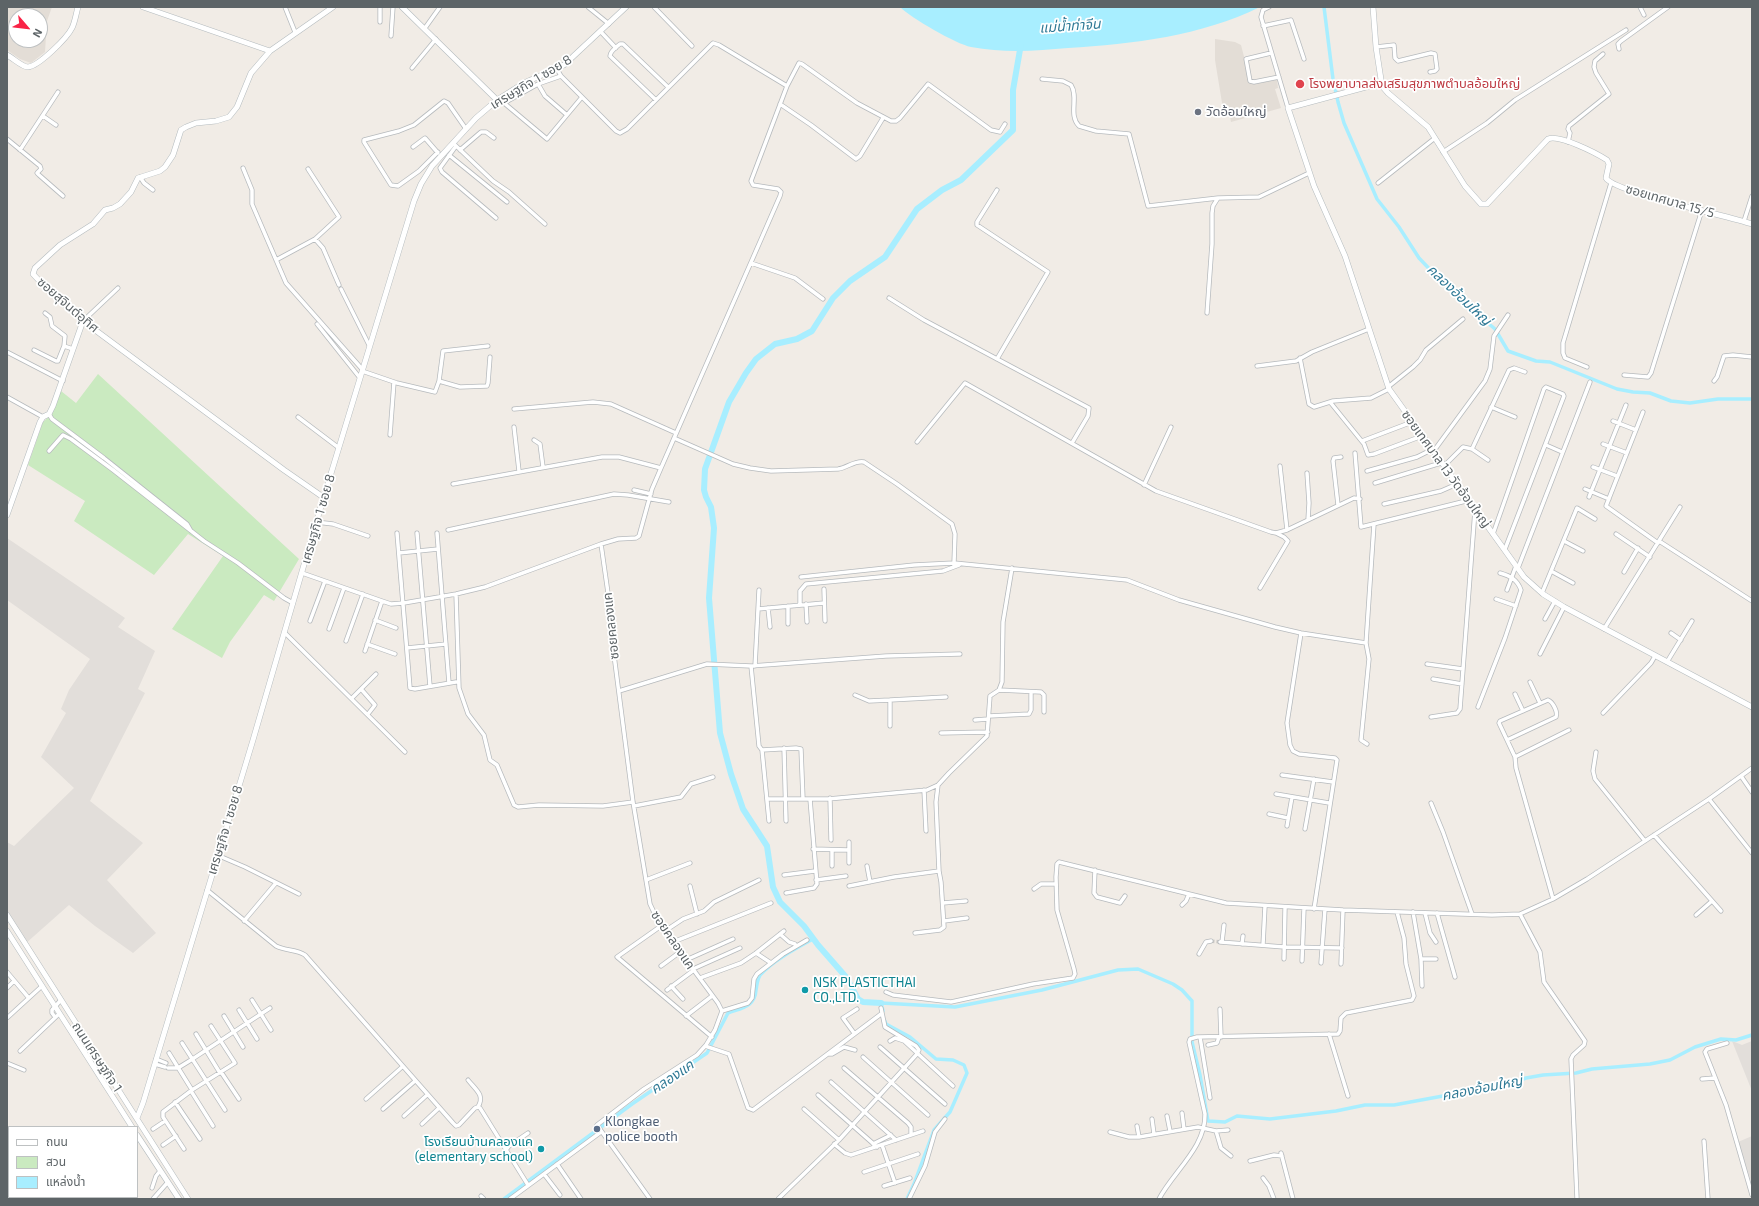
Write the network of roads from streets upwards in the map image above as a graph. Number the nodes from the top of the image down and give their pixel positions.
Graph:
1 (78, 7) edge
2 (143, 7) edge
3 (286, 7) edge
4 (333, 7) edge
5 (380, 7) edge
6 (392, 7) edge
7 (402, 7) edge
8 (440, 7) edge
9 (588, 7) edge
10 (626, 7) edge
11 (654, 7) edge
12 (1269, 7) edge
13 (1373, 7) edge
14 (1640, 7) edge
15 (1668, 7) edge
16 (1644, 15) dead end
17 (380, 22) dead end
18 (609, 24) junction
19 (1263, 26) junction
20 (425, 28) junction
21 (1626, 30) dead end
22 (295, 32) junction
23 (601, 32) junction
24 (391, 36) dead end
25 (436, 39) junction
26 (692, 46) dead end
27 (1376, 47) junction
28 (616, 48) junction
29 (1619, 48) dead end
30 (270, 51) junction
31 (1271, 53) junction
32 (1603, 54) dead end
33 (7, 55) edge
34 (1304, 59) dead end
35 (412, 68) dead end
36 (557, 69) junction
37 (1430, 72) dead end
38 (561, 76) junction
39 (1278, 77) junction
40 (1042, 79) dead end
41 (1380, 83) junction
42 (538, 84) junction
43 (787, 86) junction
44 (668, 87) junction
45 (58, 92) dead end
46 (582, 97) junction
47 (497, 100) junction
48 (656, 100) junction
49 (780, 104) junction
50 (1288, 108) junction
51 (42, 116) junction
52 (567, 116) junction
53 (883, 118) junction
54 (56, 124) dead end
55 (1005, 124) dead end
56 (466, 129) junction
57 (494, 138) dead end
58 (1435, 138) junction
59 (7, 139) edge
60 (1568, 142) junction
61 (455, 144) junction
62 (413, 147) dead end
63 (20, 150) junction
64 (460, 150) junction
65 (439, 154) junction
66 (1444, 154) junction
67 (449, 155) junction
68 (243, 168) dead end
69 (308, 169) dead end
70 (1309, 173) junction
71 (140, 177) junction
72 (1378, 183) dead end
73 (1611, 183) junction
74 (153, 190) dead end
75 (997, 190) dead end
76 (62, 196) dead end
77 (1752, 196) edge
78 (1218, 198) junction
79 (506, 202) dead end
80 (1702, 210) junction
81 (496, 218) dead end
82 (1744, 221) junction
83 (545, 224) dead end
84 (1752, 224) edge
85 (315, 239) junction
86 (276, 260) junction
87 (751, 263) junction
88 (339, 285) dead end
89 (118, 288) dead end
90 (341, 289) dead end
91 (888, 298) dead end
92 (823, 299) dead end
93 (45, 313) dead end
94 (1207, 313) dead end
95 (1508, 315) dead end
96 (1463, 319) dead end
97 (84, 321) junction
98 (317, 324) dead end
99 (1369, 329) junction
100 (369, 345) junction
101 (488, 346) dead end
102 (68, 347) junction
103 (34, 350) dead end
104 (7, 352) edge
105 (490, 357) dead end
106 (1752, 357) edge
107 (1300, 358) junction
108 (997, 359) junction
109 (1257, 366) dead end
110 (1587, 367) dead end
111 (362, 370) junction
112 (1525, 372) dead end
113 (1624, 375) dead end
114 (360, 378) junction
115 (61, 380) junction
116 (439, 381) junction
117 (1714, 381) dead end
118 (394, 382) junction
119 (1590, 382) dead end
120 (1388, 388) junction
121 (7, 398) edge
122 (1330, 402) junction
123 (1626, 405) dead end
124 (1492, 407) junction
125 (514, 409) dead end
126 (1643, 412) dead end
127 (46, 415) junction
128 (298, 417) dead end
129 (1515, 418) dead end
130 (1613, 421) dead end
131 (1412, 422) junction
132 (1619, 423) junction
133 (514, 427) dead end
134 (1171, 427) dead end
135 (1636, 430) junction
136 (676, 433) junction
137 (390, 435) dead end
138 (1422, 436) junction
139 (674, 438) junction
140 (534, 440) dead end
141 (1362, 441) junction
142 (917, 442) dead end
143 (1072, 444) junction
144 (1603, 444) dead end
145 (1546, 445) junction
146 (1609, 446) junction
147 (339, 448) junction
148 (1472, 449) junction
149 (49, 451) dead end
150 (1432, 451) junction
151 (1562, 452) junction
152 (1355, 453) dead end
153 (1627, 453) junction
154 (1341, 458) dead end
155 (1488, 460) dead end
156 (1443, 464) junction
157 (1280, 466) dead end
158 (543, 467) junction
159 (1593, 467) dead end
160 (661, 468) junction
161 (1600, 470) junction
162 (519, 471) junction
163 (1368, 471) dead end
164 (1307, 473) dead end
165 (1618, 476) junction
166 (1375, 483) dead end
167 (453, 484) dead end
168 (1457, 484) junction
169 (1144, 485) junction
170 (1585, 489) dead end
171 (634, 490) dead end
172 (1591, 492) junction
173 (651, 494) junction
174 (324, 497) junction
175 (1589, 497) dead end
176 (650, 499) junction
177 (1360, 499) junction
178 (1609, 499) junction
179 (1470, 500) junction
180 (668, 502) dead end
181 (1384, 504) dead end
182 (1338, 505) junction
183 (1680, 508) dead end
184 (1475, 509) junction
185 (7, 515) edge
186 (1595, 519) dead end
187 (1308, 520) junction
188 (316, 522) junction
189 (1374, 524) junction
190 (448, 530) dead end
191 (1287, 530) junction
192 (191, 532) junction
193 (397, 533) dead end
194 (417, 533) dead end
195 (437, 533) dead end
196 (1276, 533) junction
197 (1493, 534) junction
198 (1616, 534) dead end
199 (368, 536) dead end
200 (1564, 541) junction
201 (1658, 542) junction
202 (601, 544) junction
203 (1638, 548) junction
204 (1505, 549) junction
205 (438, 550) junction
206 (418, 551) junction
207 (1583, 551) dead end
208 (399, 553) junction
209 (1650, 556) junction
210 (954, 565) junction
211 (1517, 567) junction
212 (1012, 568) junction
213 (1551, 571) junction
214 (1624, 572) dead end
215 (302, 573) junction
216 (1500, 573) dead end
217 (1512, 577) junction
218 (800, 578) dead end
219 (325, 581) junction
220 (1572, 583) dead end
221 (344, 588) junction
222 (1260, 588) dead end
223 (824, 589) dead end
224 (759, 590) dead end
225 (1507, 590) dead end
226 (1542, 593) junction
227 (363, 594) junction
228 (456, 594) junction
229 (443, 596) junction
230 (1496, 599) dead end
231 (423, 600) junction
232 (382, 601) junction
233 (1555, 601) junction
234 (1752, 601) edge
235 (824, 602) junction
236 (293, 603) junction
237 (404, 603) junction
238 (806, 604) junction
239 (800, 605) junction
240 (788, 606) junction
241 (1516, 606) junction
242 (1564, 607) junction
243 (768, 608) junction
244 (758, 609) junction
245 (1545, 619) dead end
246 (375, 620) junction
247 (310, 621) dead end
248 (825, 621) dead end
249 (1692, 621) dead end
250 (807, 622) dead end
251 (788, 624) dead end
252 (770, 627) dead end
253 (396, 628) dead end
254 (329, 629) dead end
255 (1604, 629) junction
256 (285, 633) junction
257 (1301, 633) junction
258 (1671, 633) dead end
259 (1681, 640) junction
260 (346, 641) dead end
261 (1366, 643) junction
262 (367, 644) junction
263 (446, 644) junction
264 (427, 646) junction
265 (407, 648) junction
266 (364, 651) dead end
267 (394, 654) dead end
268 (960, 654) dead end
269 (1540, 654) dead end
270 (1655, 656) junction
271 (1667, 662) junction
272 (1427, 664) dead end
273 (753, 666) junction
274 (1463, 669) junction
275 (376, 674) dead end
276 (1433, 679) dead end
277 (456, 682) dead end
278 (1530, 682) dead end
279 (449, 683) junction
280 (1462, 684) junction
281 (430, 686) junction
282 (361, 689) junction
283 (998, 690) junction
284 (619, 691) junction
285 (1031, 694) dead end
286 (1515, 694) dead end
287 (856, 695) dead end
288 (946, 697) dead end
289 (352, 698) junction
290 (890, 700) junction
291 (1540, 703) junction
292 (1478, 707) dead end
293 (1752, 707) edge
294 (1523, 711) junction
295 (1044, 712) dead end
296 (1603, 713) dead end
297 (368, 714) junction
298 (1431, 717) dead end
299 (988, 718) junction
300 (975, 720) dead end
301 (890, 726) dead end
302 (1569, 730) dead end
303 (988, 732) junction
304 (942, 734) dead end
305 (1507, 740) junction
306 (1367, 744) dead end
307 (760, 746) junction
308 (784, 748) junction
309 (405, 752) dead end
310 (1596, 752) dead end
311 (1515, 757) junction
312 (1752, 768) edge
313 (1282, 774) dead end
314 (1741, 776) junction
315 (713, 777) dead end
316 (1314, 779) junction
317 (1333, 782) junction
318 (938, 785) junction
319 (924, 790) junction
320 (1752, 792) edge
321 (1276, 794) dead end
322 (1292, 797) junction
323 (830, 798) junction
324 (768, 799) junction
325 (804, 799) junction
326 (810, 799) junction
327 (1709, 799) junction
328 (785, 800) junction
329 (1310, 800) junction
330 (1329, 803) junction
331 (1431, 803) dead end
332 (634, 804) junction
333 (1269, 814) dead end
334 (1288, 818) junction
335 (769, 821) dead end
336 (786, 821) dead end
337 (1287, 826) dead end
338 (1305, 829) dead end
339 (926, 831) dead end
340 (1654, 834) junction
341 (831, 840) dead end
342 (1645, 841) junction
343 (849, 842) dead end
344 (813, 849) junction
345 (832, 850) junction
346 (849, 850) junction
347 (1752, 853) edge
348 (217, 855) junction
349 (690, 863) dead end
350 (848, 863) dead end
351 (832, 866) dead end
352 (867, 866) dead end
353 (1095, 870) junction
354 (815, 871) junction
355 (939, 871) junction
356 (784, 875) dead end
357 (846, 876) dead end
358 (646, 880) junction
359 (759, 880) dead end
360 (816, 880) junction
361 (276, 882) junction
362 (870, 882) junction
363 (1056, 884) junction
364 (690, 886) dead end
365 (849, 886) dead end
366 (1034, 889) dead end
367 (207, 890) junction
368 (786, 893) dead end
369 (299, 894) dead end
370 (1189, 894) junction
371 (1125, 896) dead end
372 (1553, 899) junction
373 (966, 901) dead end
374 (1712, 901) junction
375 (771, 903) dead end
376 (943, 903) junction
377 (1182, 905) dead end
378 (1266, 906) junction
379 (1285, 908) junction
380 (1304, 908) junction
381 (1314, 909) junction
382 (1325, 909) junction
383 (1344, 910) junction
384 (1721, 911) dead end
385 (1397, 912) junction
386 (1413, 912) junction
387 (1425, 913) junction
388 (1437, 913) junction
389 (697, 914) junction
390 (1472, 914) junction
391 (1520, 914) junction
392 (7, 915) edge
393 (1696, 915) dead end
394 (967, 918) dead end
395 (244, 920) junction
396 (944, 924) junction
397 (1224, 925) dead end
398 (661, 926) junction
399 (7, 931) edge
400 (665, 931) junction
401 (784, 931) dead end
402 (916, 932) dead end
403 (780, 934) junction
404 (1243, 936) dead end
405 (733, 939) dead end
406 (806, 940) dead end
407 (1211, 941) dead end
408 (673, 942) junction
409 (1436, 942) dead end
410 (795, 944) dead end
411 (1242, 944) junction
412 (1263, 945) junction
413 (1284, 947) junction
414 (1303, 947) junction
415 (740, 948) dead end
416 (1323, 948) junction
417 (1342, 948) junction
418 (680, 952) junction
419 (756, 953) junction
420 (1199, 954) dead end
421 (1284, 959) dead end
422 (1421, 959) junction
423 (1436, 959) dead end
424 (686, 960) junction
425 (1302, 961) dead end
426 (772, 962) junction
427 (1321, 963) dead end
428 (1341, 964) dead end
429 (661, 966) dead end
430 (693, 969) junction
431 (7, 972) edge
432 (1455, 977) dead end
433 (700, 978) junction
434 (14, 981) junction
435 (42, 986) junction
436 (672, 986) junction
437 (1422, 986) dead end
438 (7, 988) edge
439 (667, 990) dead end
440 (886, 992) dead end
441 (712, 996) junction
442 (28, 997) junction
443 (683, 999) dead end
444 (252, 1000) dead end
445 (60, 1001) junction
446 (54, 1006) junction
447 (270, 1008) dead end
448 (857, 1008) dead end
449 (881, 1008) dead end
450 (1220, 1009) dead end
451 (239, 1010) dead end
452 (722, 1011) junction
453 (260, 1014) junction
454 (881, 1014) junction
455 (57, 1016) junction
456 (224, 1016) dead end
457 (686, 1016) junction
458 (7, 1018) edge
459 (247, 1023) junction
460 (211, 1026) dead end
461 (271, 1030) dead end
462 (234, 1032) junction
463 (854, 1033) junction
464 (196, 1034) dead end
465 (1329, 1034) junction
466 (712, 1037) junction
467 (1199, 1037) junction
468 (1220, 1037) junction
469 (257, 1039) dead end
470 (220, 1041) junction
471 (890, 1041) dead end
472 (182, 1043) dead end
473 (1727, 1043) dead end
474 (1208, 1045) dead end
475 (243, 1047) dead end
476 (708, 1047) junction
477 (880, 1047) dead end
478 (205, 1050) junction
479 (855, 1050) dead end
480 (20, 1051) dead end
481 (169, 1053) dead end
482 (828, 1054) junction
483 (918, 1054) junction
484 (863, 1057) dead end
485 (191, 1060) junction
486 (155, 1062) junction
487 (7, 1063) edge
488 (402, 1067) junction
489 (178, 1068) junction
490 (844, 1068) dead end
491 (904, 1068) junction
492 (24, 1070) dead end
493 (221, 1072) junction
494 (1715, 1078) junction
495 (1702, 1079) dead end
496 (468, 1080) dead end
497 (415, 1081) junction
498 (206, 1082) junction
499 (831, 1082) dead end
500 (891, 1083) junction
501 (953, 1086) dead end
502 (192, 1091) junction
503 (427, 1095) junction
504 (818, 1095) dead end
505 (1348, 1096) dead end
506 (877, 1097) junction
507 (1210, 1098) dead end
508 (238, 1099) dead end
509 (366, 1100) dead end
510 (175, 1102) junction
511 (945, 1104) dead end
512 (478, 1107) junction
513 (439, 1108) junction
514 (383, 1109) dead end
515 (804, 1109) dead end
516 (225, 1110) dead end
517 (864, 1112) junction
518 (1182, 1113) dead end
519 (928, 1115) dead end
520 (404, 1116) dead end
521 (1167, 1116) dead end
522 (137, 1118) junction
523 (945, 1119) dead end
524 (165, 1120) junction
525 (1152, 1120) dead end
526 (422, 1124) dead end
527 (131, 1126) edge
528 (213, 1126) dead end
529 (851, 1126) junction
530 (1137, 1126) dead end
531 (1204, 1127) junction
532 (153, 1129) dead end
533 (600, 1129) junction
534 (1184, 1129) junction
535 (1228, 1130) dead end
536 (923, 1131) dead end
537 (1170, 1131) junction
538 (1216, 1131) junction
539 (1110, 1132) dead end
540 (528, 1133) dead end
541 (1154, 1134) junction
542 (891, 1135) junction
543 (912, 1135) junction
544 (176, 1136) junction
545 (138, 1137) edge
546 (1139, 1137) junction
547 (200, 1139) dead end
548 (839, 1140) junction
549 (896, 1140) junction
550 (1704, 1141) dead end
551 (834, 1144) junction
552 (873, 1144) junction
553 (163, 1145) dead end
554 (882, 1145) junction
555 (877, 1147) junction
556 (184, 1149) dead end
557 (506, 1150) junction
558 (918, 1154) dead end
559 (1231, 1156) dead end
560 (1250, 1161) dead end
561 (557, 1164) junction
562 (888, 1165) junction
563 (160, 1171) junction
564 (864, 1172) dead end
565 (544, 1174) junction
566 (910, 1178) dead end
567 (1263, 1178) dead end
568 (168, 1182) junction
569 (895, 1182) junction
570 (527, 1184) junction
571 (884, 1186) dead end
572 (152, 1188) dead end
573 (515, 1195) junction
574 (560, 1195) dead end
575 (1752, 1195) edge
576 (153, 1199) edge
577 (179, 1199) edge
578 (188, 1199) edge
579 (510, 1199) edge
580 (518, 1199) edge
581 (582, 1199) edge
582 (650, 1199) edge
583 (778, 1199) edge
584 (909, 1199) edge
585 (1159, 1199) edge
586 (1274, 1199) edge
587 (1293, 1199) edge
588 (1577, 1199) edge
589 (1708, 1199) edge

1 - 33 street
2 - 30 street
3 - 22 street
4 - 22 street
5 - 17 street
6 - 24 street
7 - 20 street
8 - 20 street
9 - 18 street
10 - 18 street, เศรษฐกิจ 1 ซอย 8
11 - 26 street
12 - 19 street
13 - 27 street
14 - 16 street
15 - 29 street
18 - 23 street, เศรษฐกิจ 1 ซอย 8
19 - 31 street
19 - 34 street
20 - 25 street
21 - 66 street
22 - 30 street
23 - 28 street
23 - 36 street, เศรษฐกิจ 1 ซอย 8
25 - 35 street
25 - 47 street
27 - 37 street
27 - 41 street
28 - 44 street
28 - 48 street
30 - 71 street
31 - 39 street
31 - 39 street
32 - 60 street
36 - 38 street
36 - 47 street, เศรษฐกิจ 1 ซอย 8
38 - 42 street
38 - 46 street
39 - 50 street
40 - 78 street
41 - 50 street
41 - 58 street
42 - 52 street
42 - 52 street
43 - 44 street
43 - 49 street
43 - 53 street
44 - 48 street
45 - 51 street
46 - 48 street
46 - 52 street
47 - 56 street, เศรษฐกิจ 1 ซอย 8
49 - 53 street
49 - 87 street
50 - 70 street, ซอยเทศบาล 13 วัดอ้อมใหญ่
51 - 54 street
51 - 63 street
53 - 55 street
56 - 61 street, เศรษฐกิจ 1 ซอย 8
56 - 65 street
57 - 64 street
58 - 66 street
58 - 72 street
59 - 63 street
60 - 66 street
60 - 73 street, ซอยเทศบาล 15/5
61 - 64 street
61 - 65 street, เศรษฐกิจ 1 ซอย 8
61 - 67 street
62 - 65 street
63 - 76 street
64 - 83 street
65 - 100 street, เศรษฐกิจ 1 ซอย 8
67 - 79 street
67 - 81 street
68 - 86 street
69 - 85 street
70 - 78 street
70 - 99 street, ซอยเทศบาล 13 วัดอ้อมใหญ่
71 - 74 street
71 - 97 street, ซอยสุจินต์อุทิศ
73 - 80 street, ซอยเทศบาล 15/5
73 - 110 street
75 - 108 street
77 - 82 street
78 - 94 street
80 - 82 street, ซอยเทศบาล 15/5
80 - 113 street
82 - 84 street, ซอยเทศบาล 15/5
85 - 86 street
85 - 88 street
86 - 111 street
87 - 92 street
87 - 136 street
89 - 97 street
90 - 100 street
91 - 108 street
93 - 102 street
95 - 150 street
96 - 120 street
97 - 102 street
97 - 174 street, ซอยสุจินต์อุทิศ
98 - 114 street
99 - 107 street
99 - 120 street, ซอยเทศบาล 13 วัดอ้อมใหญ่
100 - 111 street, เศรษฐกิจ 1 ซอย 8
101 - 116 street
102 - 103 street
102 - 115 street
104 - 115 street
105 - 116 street
106 - 117 street
107 - 109 street
107 - 122 street
108 - 143 street
111 - 114 street, เศรษฐกิจ 1 ซอย 8
111 - 118 street
112 - 124 street
114 - 147 street, เศรษฐกิจ 1 ซอย 8
115 - 127 street
116 - 118 street
118 - 137 street
119 - 151 street
120 - 122 street
120 - 131 street, ซอยเทศบาล 13 วัดอ้อมใหญ่
121 - 127 street
122 - 141 street
123 - 132 street
124 - 129 street
124 - 148 street
125 - 136 street
126 - 135 street
127 - 185 street
127 - 192 street
128 - 147 street
130 - 132 street
131 - 138 street, ซอยเทศบาล 13 วัดอ้อมใหญ่
131 - 141 street
132 - 135 street
132 - 146 street
133 - 162 street
134 - 169 street
135 - 153 street
136 - 139 street
138 - 141 street
138 - 150 street, ซอยเทศบาล 13 วัดอ้อมใหญ่
139 - 160 street
139 - 210 street
140 - 158 street
142 - 143 street
143 - 169 street
144 - 146 street
145 - 151 street
145 - 197 street
145 - 204 street
146 - 153 street
146 - 161 street
147 - 174 street, เศรษฐกิจ 1 ซอย 8
148 - 155 street
148 - 156 street
149 - 192 street
150 - 156 street, ซอยเทศบาล 13 วัดอ้อมใหญ่
150 - 163 street
151 - 211 street
152 - 177 street
153 - 165 street
154 - 182 street
156 - 166 street
156 - 168 street, ซอยเทศบาล 13 วัดอ้อมใหญ่
157 - 191 street
158 - 160 street
158 - 162 street
159 - 161 street
160 - 173 street
161 - 165 street
161 - 172 street
162 - 167 street
164 - 187 street
165 - 178 street
168 - 179 street, ซอยเทศบาล 13 วัดอ้อมใหญ่
168 - 181 street
169 - 196 street
170 - 172 street
171 - 173 street
172 - 175 street
172 - 178 street
173 - 176 street
174 - 188 street, เศรษฐกิจ 1 ซอย 8
176 - 180 street
176 - 190 street
176 - 202 street
177 - 182 street
177 - 189 street
178 - 201 street
179 - 184 street, ซอยเทศบาล 13 วัดอ้อมใหญ่
179 - 189 street
182 - 187 street
183 - 201 street
184 - 197 street, ซอยเทศบาล 13 วัดอ้อมใหญ่
184 - 274 street
186 - 200 street
187 - 191 street
188 - 199 street
188 - 215 street, เศรษฐกิจ 1 ซอย 8
189 - 261 street
191 - 196 street
192 - 236 street
193 - 208 street
194 - 206 street
195 - 205 street
196 - 222 street
197 - 204 street, ซอยเทศบาล 13 วัดอ้อมใหญ่
198 - 203 street
200 - 207 street
200 - 213 street
201 - 209 street
201 - 234 street
202 - 228 street
202 - 284 street, ซอยคลองแค
203 - 209 street
203 - 214 street
204 - 211 street, ซอยเทศบาล 13 วัดอ้อมใหญ่
205 - 206 street
205 - 229 street
206 - 208 street
206 - 231 street
208 - 237 street
209 - 255 street
210 - 212 street
210 - 218 street
210 - 239 street
211 - 217 street
211 - 226 street, ซอยเทศบาล 13 วัดอ้อมใหญ่
212 - 257 street
212 - 283 street
213 - 220 street
213 - 226 street
215 - 219 street
215 - 236 street, เศรษฐกิจ 1 ซอย 8
216 - 217 street
217 - 225 street
217 - 241 street
219 - 221 street
219 - 247 street
221 - 227 street
221 - 254 street
223 - 235 street
224 - 244 street
226 - 233 street, ซอยเทศบาล 13 วัดอ้อมใหญ่
227 - 232 street
227 - 260 street
228 - 229 street
228 - 332 street
229 - 231 street
229 - 263 street
230 - 241 street
231 - 237 street
231 - 264 street
232 - 237 street
232 - 246 street
233 - 242 street, ซอยเทศบาล 13 วัดอ้อมใหญ่
233 - 245 street
235 - 238 street
235 - 248 street
236 - 256 street, เศรษฐกิจ 1 ซอย 8
237 - 265 street
238 - 239 street
238 - 250 street
239 - 240 street
240 - 243 street
240 - 251 street
241 - 292 street
242 - 255 street, ซอยเทศบาล 13 วัดอ้อมใหญ่
242 - 269 street
243 - 244 street
243 - 252 street
244 - 273 street
246 - 253 street
246 - 262 street
249 - 259 street
255 - 270 street, ซอยเทศบาล 13 วัดอ้อมใหญ่
256 - 289 street
256 - 348 street, เศรษฐกิจ 1 ซอย 8
257 - 261 street
257 - 317 street
258 - 259 street
259 - 271 street
261 - 306 street
262 - 266 street
262 - 267 street
263 - 264 street
263 - 279 street
264 - 265 street
264 - 281 street
265 - 281 street
268 - 273 street
270 - 271 street, ซอยเทศบาล 13 วัดอ้อมใหญ่
270 - 296 street
271 - 293 street, ซอยเทศบาล 13 วัดอ้อมใหญ่
272 - 274 street
273 - 284 street
273 - 307 street
274 - 280 street
275 - 282 street
276 - 280 street
277 - 279 street
278 - 291 street
279 - 281 street
280 - 298 street
282 - 289 street
282 - 297 street
283 - 295 street
283 - 299 street
284 - 332 street, ซอยคลองแค
285 - 299 street
286 - 294 street
287 - 290 street
288 - 290 street
289 - 297 street
290 - 301 street
291 - 294 street
291 - 305 street
294 - 305 street
297 - 309 street
299 - 300 street
299 - 303 street
302 - 311 street
303 - 304 street
303 - 318 street
305 - 311 street
307 - 308 street
307 - 324 street
308 - 325 street
308 - 328 street
310 - 342 street
311 - 372 street
312 - 314 street
313 - 316 street
314 - 320 street
314 - 327 street
315 - 332 street
316 - 317 street
316 - 329 street
317 - 330 street
318 - 319 street
318 - 355 street
319 - 323 street
319 - 339 street
321 - 322 street
322 - 329 street
322 - 334 street
323 - 326 street
323 - 341 street
324 - 328 street
324 - 335 street
325 - 326 street
325 - 328 street
326 - 344 street
327 - 340 street
327 - 347 street
328 - 336 street
329 - 330 street
329 - 338 street
330 - 381 street
331 - 390 street
332 - 358 street, ซอยคลองแค
333 - 334 street
334 - 337 street
340 - 342 street
340 - 374 street
342 - 372 street
343 - 346 street
344 - 345 street
344 - 354 street
345 - 346 street
345 - 351 street
346 - 350 street
348 - 361 street
348 - 367 street, เศรษฐกิจ 1 ซอย 8
349 - 358 street
352 - 362 street
353 - 363 street
353 - 370 street
353 - 371 street
354 - 356 street
354 - 360 street
355 - 362 street
355 - 376 street
357 - 360 street
358 - 398 street, ซอยคลองแค
359 - 389 street
360 - 368 street
361 - 369 street
361 - 395 street
362 - 365 street
363 - 366 street
363 - 440 street
364 - 389 street
367 - 395 street
367 - 486 street, เศรษฐกิจ 1 ซอย 8
370 - 377 street
370 - 378 street
372 - 391 street
373 - 376 street
374 - 384 street
374 - 393 street
375 - 408 street
376 - 396 street
378 - 379 street
378 - 412 street
379 - 380 street
379 - 413 street
380 - 381 street
380 - 414 street
381 - 382 street
382 - 383 street
382 - 416 street
383 - 385 street
383 - 417 street
385 - 386 street
385 - 465 street
386 - 387 street
386 - 422 street
387 - 388 street
387 - 409 street
388 - 390 street
388 - 432 street
389 - 400 street
390 - 391 street
391 - 588 street
392 - 445 street, ถนนเศรษฐกิจ 1
394 - 396 street
395 - 488 street
396 - 402 street
397 - 411 street
398 - 400 street, ซอยคลองแค
398 - 457 street
399 - 435 street, ถนนเศรษฐกิจ 1
400 - 408 street, ซอยคลองแค
401 - 403 street
403 - 410 street
403 - 419 street
404 - 411 street
405 - 424 street
406 - 426 street
407 - 420 street
408 - 418 street, ซอยคลองแค
411 - 412 street
412 - 413 street
413 - 414 street
413 - 421 street
414 - 416 street
414 - 425 street
415 - 430 street
416 - 417 street
416 - 427 street
417 - 428 street
418 - 424 street, ซอยคลองแค
418 - 429 street
419 - 426 street
419 - 433 street
422 - 423 street
422 - 437 street
424 - 430 street, ซอยคลองแค
426 - 452 street
430 - 433 street, ซอยคลองแค
430 - 436 street
431 - 434 street
433 - 441 street, ซอยคลองแค
434 - 438 street
434 - 442 street
435 - 442 street
435 - 446 street, ถนนเศรษฐกิจ 1
436 - 439 street
436 - 443 street
441 - 452 street, ซอยคลองแค
441 - 457 street
442 - 458 street
444 - 453 street
445 - 446 street
445 - 522 street, ถนนเศรษฐกิจ 1
446 - 455 street, ถนนเศรษฐกิจ 1
447 - 453 street
448 - 463 street
449 - 454 street
450 - 468 street
451 - 459 street
452 - 466 street
453 - 459 street
453 - 461 street
454 - 463 street
454 - 483 street
455 - 480 street
455 - 527 street, ถนนเศรษฐกิจ 1
456 - 462 street
457 - 466 street
459 - 462 street
459 - 469 street
460 - 470 street
462 - 470 street
462 - 475 street
463 - 482 street
464 - 478 street
465 - 468 street
465 - 505 street
466 - 476 street
467 - 468 street
467 - 507 street
467 - 531 street
468 - 474 street
470 - 478 street
470 - 493 street
471 - 483 street
472 - 485 street
473 - 494 street
476 - 482 street
476 - 533 street
477 - 491 street
478 - 485 street
478 - 493 street
479 - 482 street
481 - 489 street
483 - 491 street
483 - 501 street
484 - 500 street
485 - 489 street
485 - 498 street
486 - 489 street
486 - 522 street, เศรษฐกิจ 1 ซอย 8
487 - 492 street
488 - 497 street
488 - 509 street
489 - 502 street
490 - 506 street
491 - 500 street
491 - 511 street
493 - 498 street
493 - 508 street
494 - 495 street
494 - 575 street
496 - 512 street
497 - 503 street
497 - 514 street
498 - 502 street
498 - 516 street
499 - 517 street
500 - 506 street
500 - 519 street
502 - 510 street
502 - 528 street
503 - 513 street
503 - 520 street
504 - 529 street
506 - 517 street
506 - 543 street
510 - 524 street
510 - 547 street
512 - 513 street
512 - 557 street
513 - 526 street
515 - 548 street
517 - 529 street
517 - 542 street
518 - 534 street
521 - 537 street
522 - 578 street, ถนนเศรษฐกิจ 1
523 - 584 street
524 - 532 street
524 - 544 street
525 - 541 street
529 - 548 street
529 - 552 street
530 - 546 street
531 - 534 street
531 - 538 street
531 - 585 street
533 - 561 street
533 - 582 street
534 - 537 street
535 - 538 street
536 - 543 street
537 - 541 street
538 - 559 street
539 - 546 street
540 - 557 street
541 - 546 street
542 - 549 street
542 - 552 street
543 - 549 street
544 - 553 street
544 - 556 street
545 - 563 street
548 - 551 street
549 - 554 street
550 - 589 street
551 - 555 street
551 - 583 street
552 - 555 street
554 - 555 street
554 - 562 street
557 - 570 street
558 - 562 street
560 - 587 street
561 - 565 street
561 - 581 street
562 - 564 street
562 - 569 street
563 - 568 street
563 - 572 street
565 - 570 street
565 - 574 street
566 - 569 street
567 - 586 street
568 - 576 street
568 - 577 street
569 - 571 street
570 - 573 street
573 - 579 street
573 - 580 street

